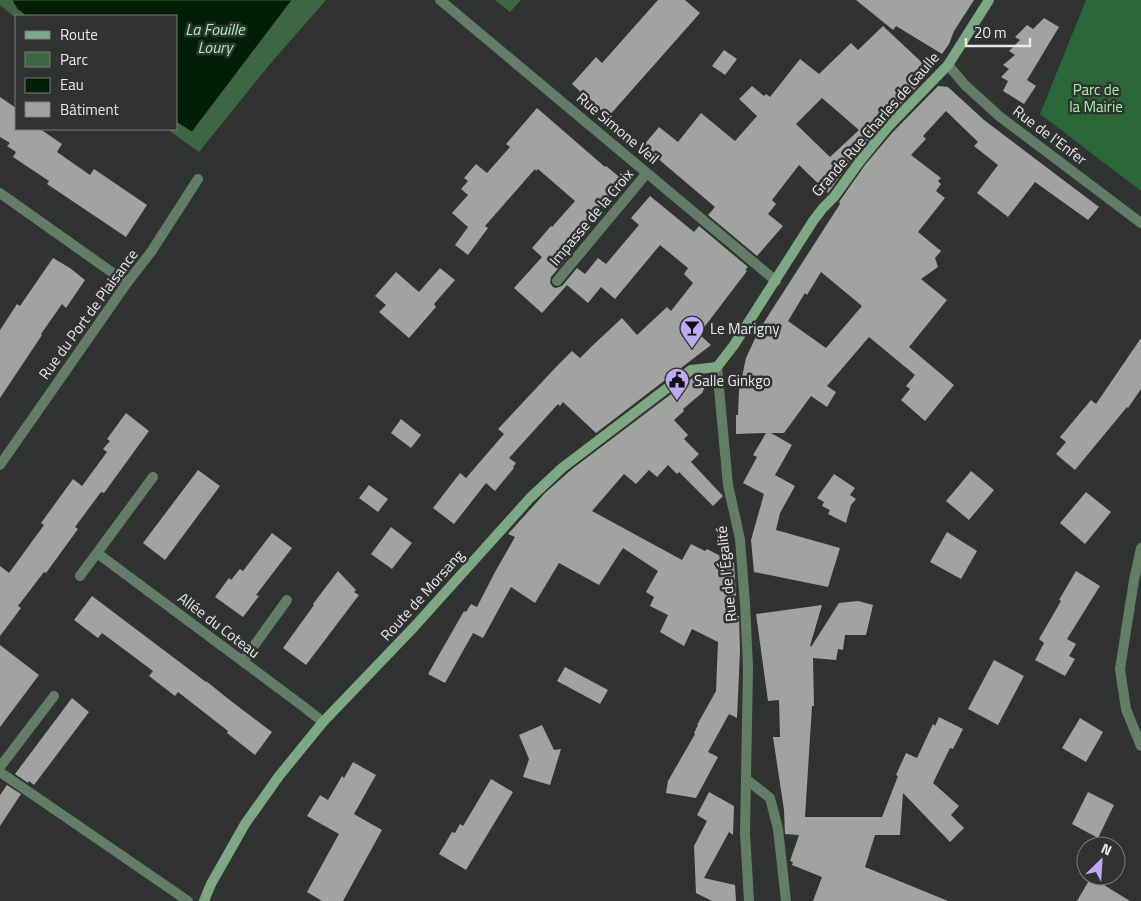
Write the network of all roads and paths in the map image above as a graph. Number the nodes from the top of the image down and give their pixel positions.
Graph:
1 (440, 0) edge
2 (989, 0) edge
3 (948, 65) junction
4 (648, 173) junction
5 (198, 179) dead end
6 (0, 193) edge
7 (1141, 223) edge
8 (557, 281) dead end
9 (776, 281) junction
10 (127, 283) junction
11 (717, 367) junction
12 (0, 465) edge
13 (153, 477) dead end
14 (1141, 548) edge
15 (96, 553) junction
16 (80, 576) dead end
17 (287, 600) dead end
18 (242, 661) junction
19 (54, 696) dead end
20 (323, 722) junction
21 (1141, 746) edge
22 (0, 767) edge
23 (0, 772) edge
24 (746, 779) junction
25 (188, 901) edge
26 (204, 901) edge
27 (749, 901) edge
28 (786, 901) edge

1 - 4 street, Rue Simone Veil
2 - 3 street, Grande Rue Charles de Gaulle
3 - 7 street, Rue de l'Enfer
3 - 9 street, Grande Rue Charles de Gaulle
4 - 8 street, Impasse de la Croix
4 - 9 street, Rue Simone Veil
5 - 10 street, Rue du Port de Plaisance
6 - 10 street
9 - 11 street, Grande Rue Charles de Gaulle
10 - 12 street, Rue du Port de Plaisance
11 - 20 street, Route de Morsang
11 - 24 street, Rue de l'Égalité
13 - 15 street
14 - 21 street
15 - 16 street
15 - 18 street, Allée du Coteau
17 - 18 street
18 - 20 street, Allée du Coteau
19 - 22 street
20 - 26 street, Route de Morsang
23 - 25 street
24 - 27 street, Rue de l'Égalité
24 - 28 street

